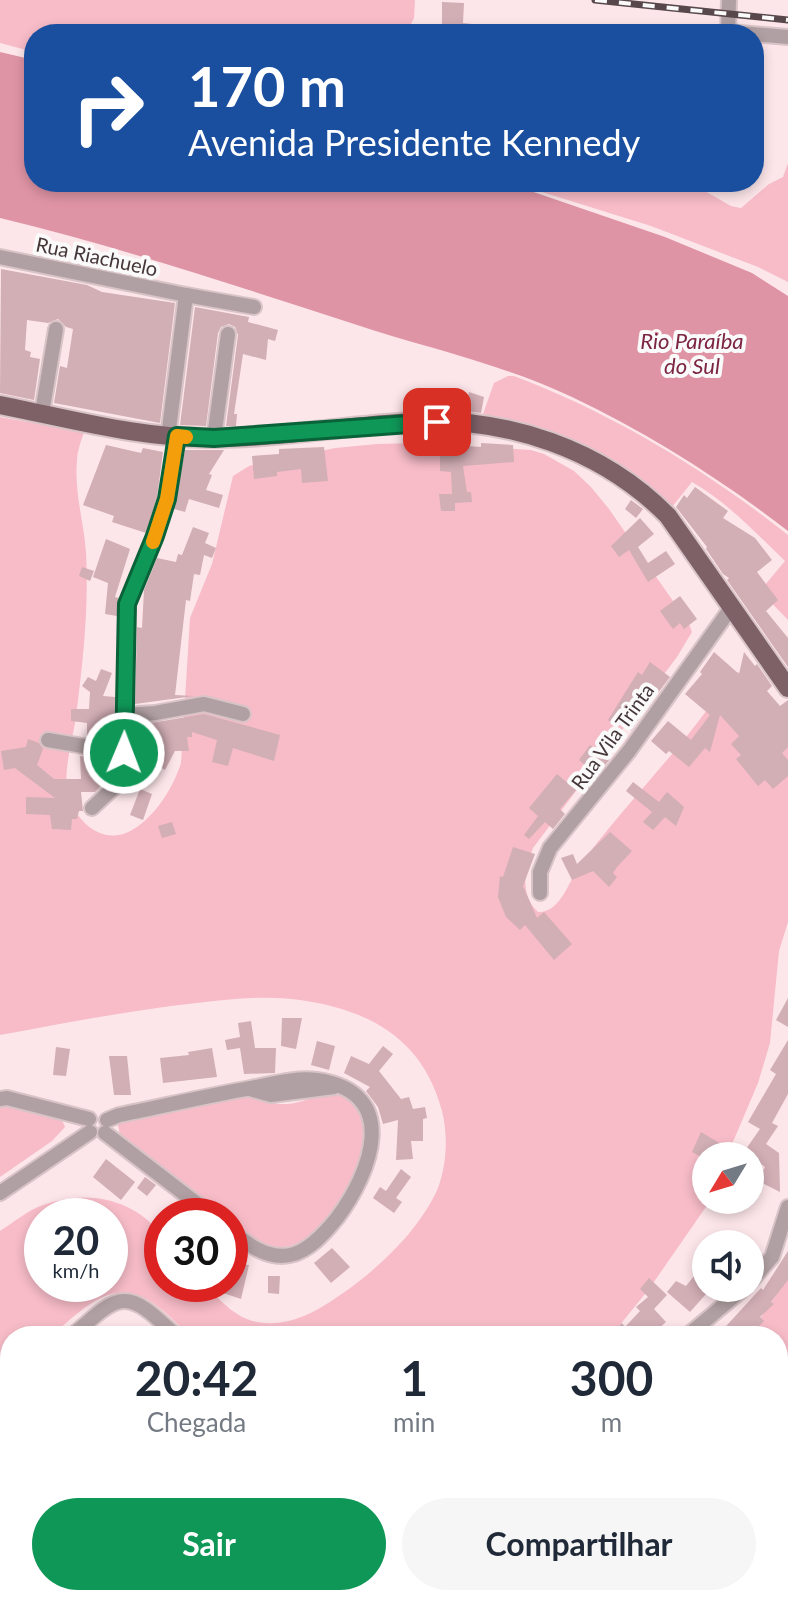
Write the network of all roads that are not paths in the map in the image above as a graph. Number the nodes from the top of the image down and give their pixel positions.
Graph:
1 (729, 0) edge
2 (728, 24) edge
3 (764, 35) edge
4 (788, 37) edge
5 (0, 257) edge
6 (186, 295) junction
7 (254, 307) dead end
8 (56, 329) dead end
9 (228, 334) dead end
10 (0, 405) edge
11 (42, 413) junction
12 (173, 436) junction
13 (214, 438) junction
14 (731, 608) junction
15 (788, 688) edge
16 (243, 714) dead end
17 (125, 715) junction
18 (48, 740) dead end
19 (124, 753) junction
20 (92, 808) dead end
21 (540, 893) dead end
22 (0, 1099) edge
23 (98, 1126) junction
24 (0, 1193) edge
25 (190, 1198) edge
26 (788, 1207) edge
27 (248, 1243) edge
28 (764, 1266) edge
29 (727, 1302) edge
30 (83, 1326) edge
31 (164, 1326) edge
32 (699, 1326) edge

1 - 2 street
3 - 4 street
5 - 6 street, Rua Riachuelo
6 - 7 street, Rua Riachuelo
6 - 12 street
8 - 11 street
9 - 13 street
10 - 11 main road
11 - 12 main road
12 - 13 main road
12 - 17 street
13 - 14 main road
14 - 15 main road
14 - 21 street, Rua Vila Trinta
16 - 17 street
17 - 19 street
18 - 19 street
19 - 20 street
22 - 23 street
23 - 24 street
23 - 25 street
23 - 27 street
26 - 28 street
29 - 32 street
30 - 31 street

